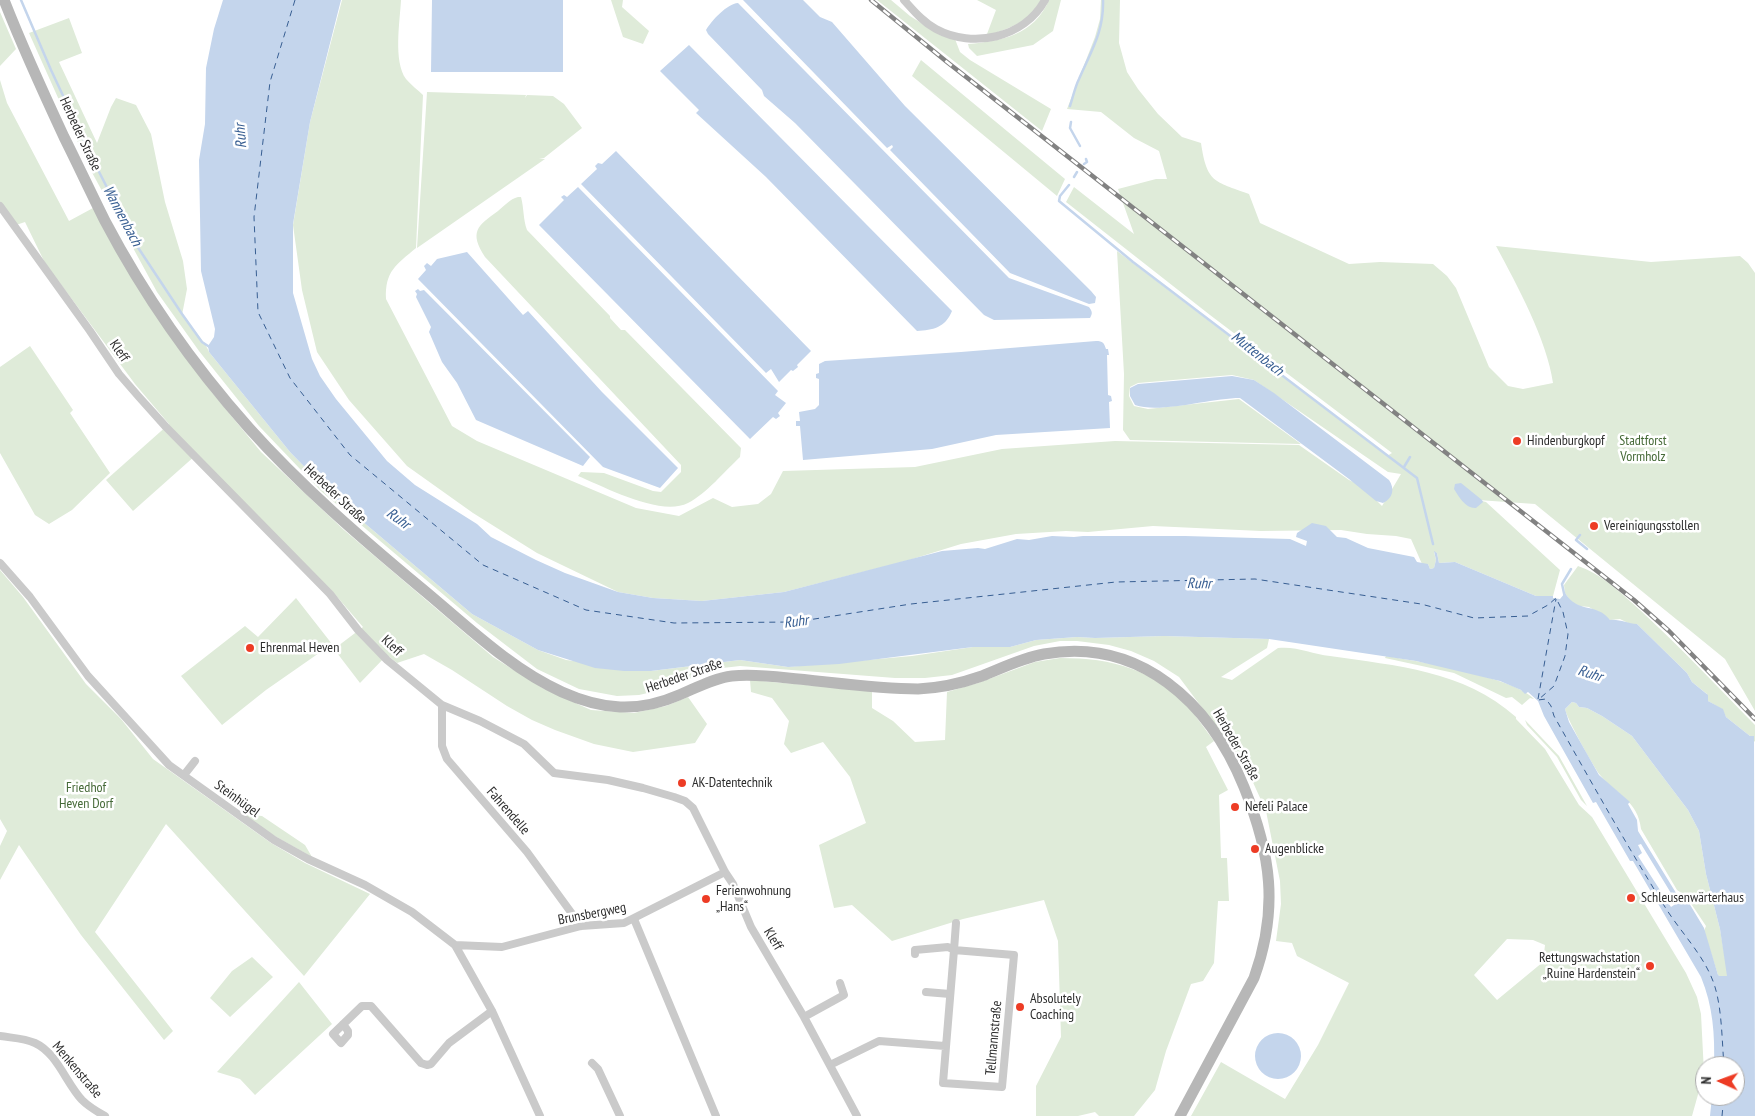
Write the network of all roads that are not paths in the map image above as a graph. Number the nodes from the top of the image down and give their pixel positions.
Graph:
1 (4, 0) edge
2 (904, 0) edge
3 (1045, 0) edge
4 (0, 206) edge
5 (0, 563) edge
6 (442, 705) junction
7 (195, 760) dead end
8 (184, 776) junction
9 (725, 872) junction
10 (634, 919) junction
11 (956, 923) dead end
12 (581, 926) junction
13 (455, 945) junction
14 (954, 950) junction
15 (915, 954) dead end
16 (840, 982) dead end
17 (926, 992) dead end
18 (950, 994) junction
19 (492, 1011) junction
20 (804, 1017) junction
21 (343, 1024) dead end
22 (0, 1036) edge
23 (945, 1046) junction
24 (592, 1063) dead end
25 (830, 1065) junction
26 (104, 1116) edge
27 (540, 1116) edge
28 (620, 1116) edge
29 (716, 1116) edge
30 (857, 1116) edge
31 (1180, 1116) edge

1 - 31 main road, Herbeder Straße
2 - 3 street
4 - 6 street, Kleff
5 - 8 street, Steinhügel
6 - 9 street, Kleff
6 - 12 street, Fahrendelle
7 - 8 street
8 - 13 street, Steinhügel
9 - 10 street, Brunsbergweg
9 - 20 street, Kleff
10 - 12 street, Brunsbergweg
10 - 29 street
11 - 14 street, Tellmannstraße
12 - 13 street, Brunsbergweg
13 - 19 street, Steinhügel
14 - 15 street, Tellmannstraße
14 - 18 street, Tellmannstraße
14 - 23 street, Tellmannstraße
16 - 20 street
17 - 18 street
18 - 23 street, Tellmannstraße
19 - 21 street
19 - 27 street, Steinhügel
20 - 25 street, Kleff
22 - 26 street, Menkenstraße
23 - 25 street
24 - 28 street
25 - 30 street, Kleff

